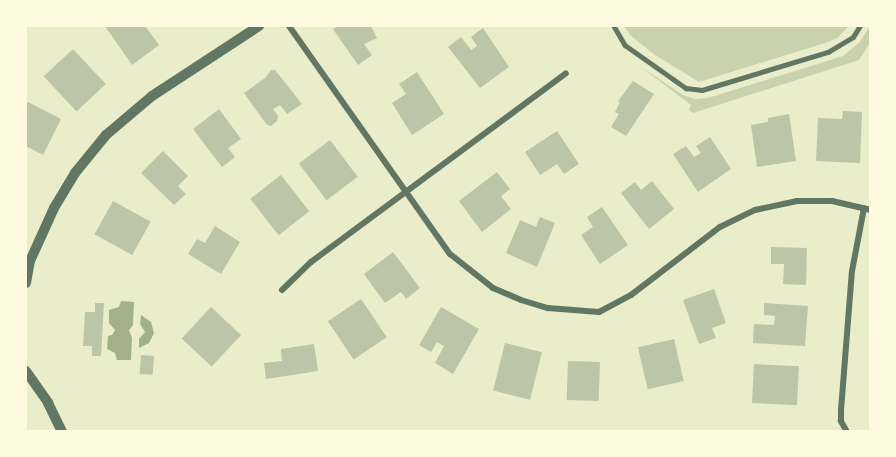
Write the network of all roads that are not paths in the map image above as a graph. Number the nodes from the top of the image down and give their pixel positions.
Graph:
1 (259, 26) edge
2 (289, 26) edge
3 (614, 26) edge
4 (860, 26) edge
5 (566, 73) dead end
6 (407, 190) junction
7 (867, 209) edge
8 (28, 260) edge
9 (26, 283) edge
10 (282, 290) dead end
11 (26, 371) edge
12 (845, 431) edge
13 (62, 432) edge

1 - 8 street
2 - 6 street
3 - 4 lane
5 - 6 street
6 - 7 street
6 - 10 street
7 - 12 street
8 - 9 street
11 - 13 street

